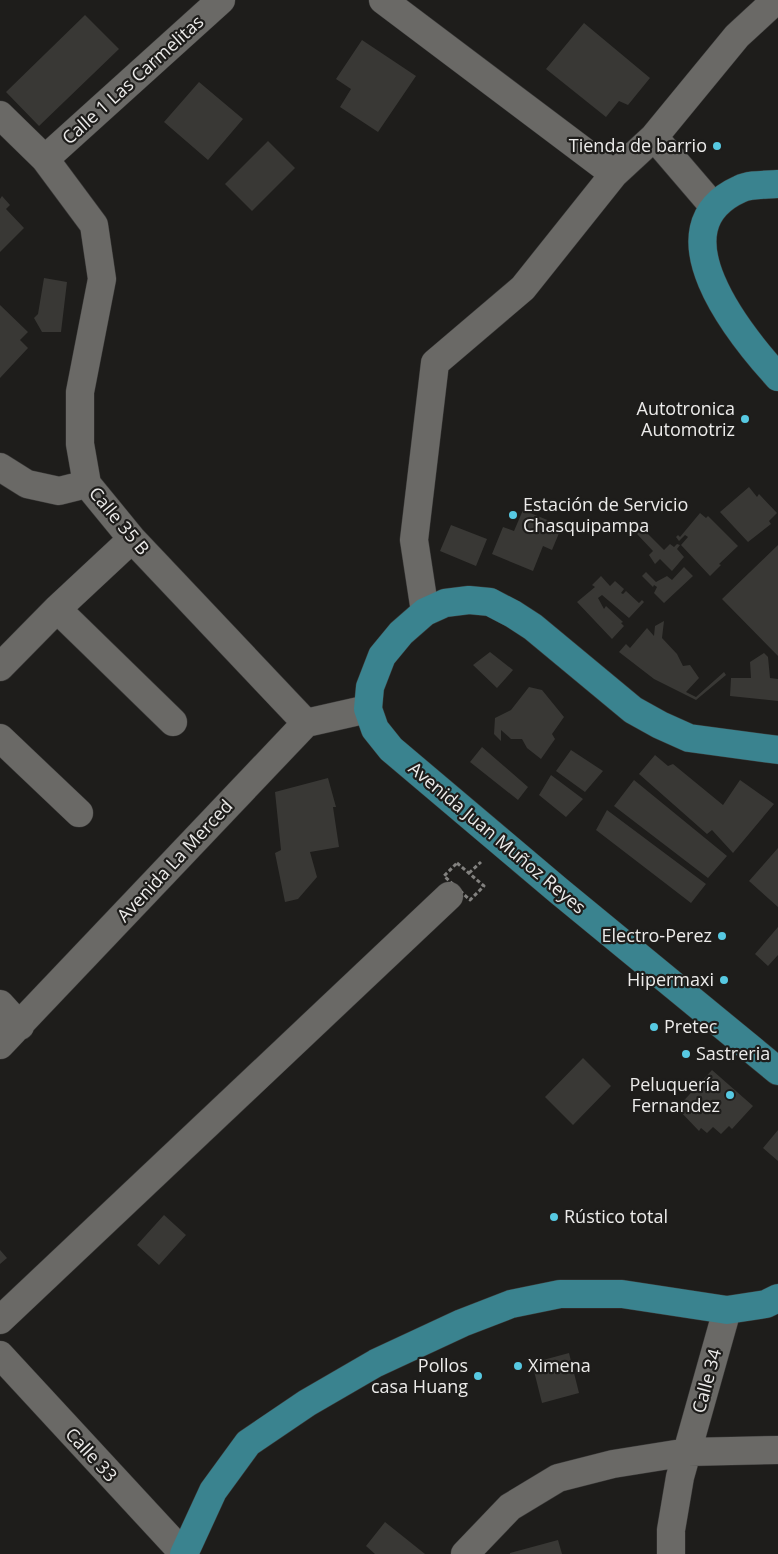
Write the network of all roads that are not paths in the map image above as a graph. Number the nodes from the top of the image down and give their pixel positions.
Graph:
1 (221, 0) edge
2 (383, 0) edge
3 (776, 0) edge
4 (0, 115) edge
5 (654, 137) junction
6 (45, 159) junction
7 (614, 174) junction
8 (778, 184) edge
9 (714, 207) junction
10 (778, 377) edge
11 (0, 466) edge
12 (87, 484) junction
13 (132, 540) junction
14 (57, 610) junction
15 (425, 612) junction
16 (0, 667) edge
17 (368, 709) junction
18 (173, 722) dead end
19 (306, 723) junction
20 (0, 738) edge
21 (778, 750) edge
22 (79, 813) dead end
23 (449, 896) dead end
24 (0, 1004) edge
25 (20, 1026) junction
26 (0, 1045) edge
27 (778, 1070) edge
28 (778, 1298) edge
29 (727, 1310) junction
30 (0, 1320) edge
31 (0, 1355) edge
32 (778, 1450) edge
33 (688, 1452) junction
34 (184, 1554) edge
35 (466, 1554) edge
36 (671, 1554) edge

1 - 6 street, Calle 1 Las Carmelitas
2 - 7 street
3 - 5 street
4 - 6 street, Calle 35 B
5 - 7 street
5 - 9 street
6 - 12 street, Calle 35 B
7 - 15 street
8 - 9 main road
9 - 10 main road
11 - 12 street
12 - 13 street, Calle 35 B
13 - 14 street
13 - 19 street, Calle 35 B
14 - 16 street
14 - 18 street
15 - 17 main road
15 - 21 main road
17 - 19 street
17 - 27 main road, Avenida Juan Muñoz Reyes
19 - 25 street, Avenida La Merced
20 - 22 street
23 - 30 street
24 - 25 street
25 - 26 street, Avenida La Merced
28 - 29 main road
29 - 33 street, Calle 34
29 - 34 main road
31 - 34 street, Calle 33
32 - 33 street
33 - 35 street
33 - 36 street, Calle 34

